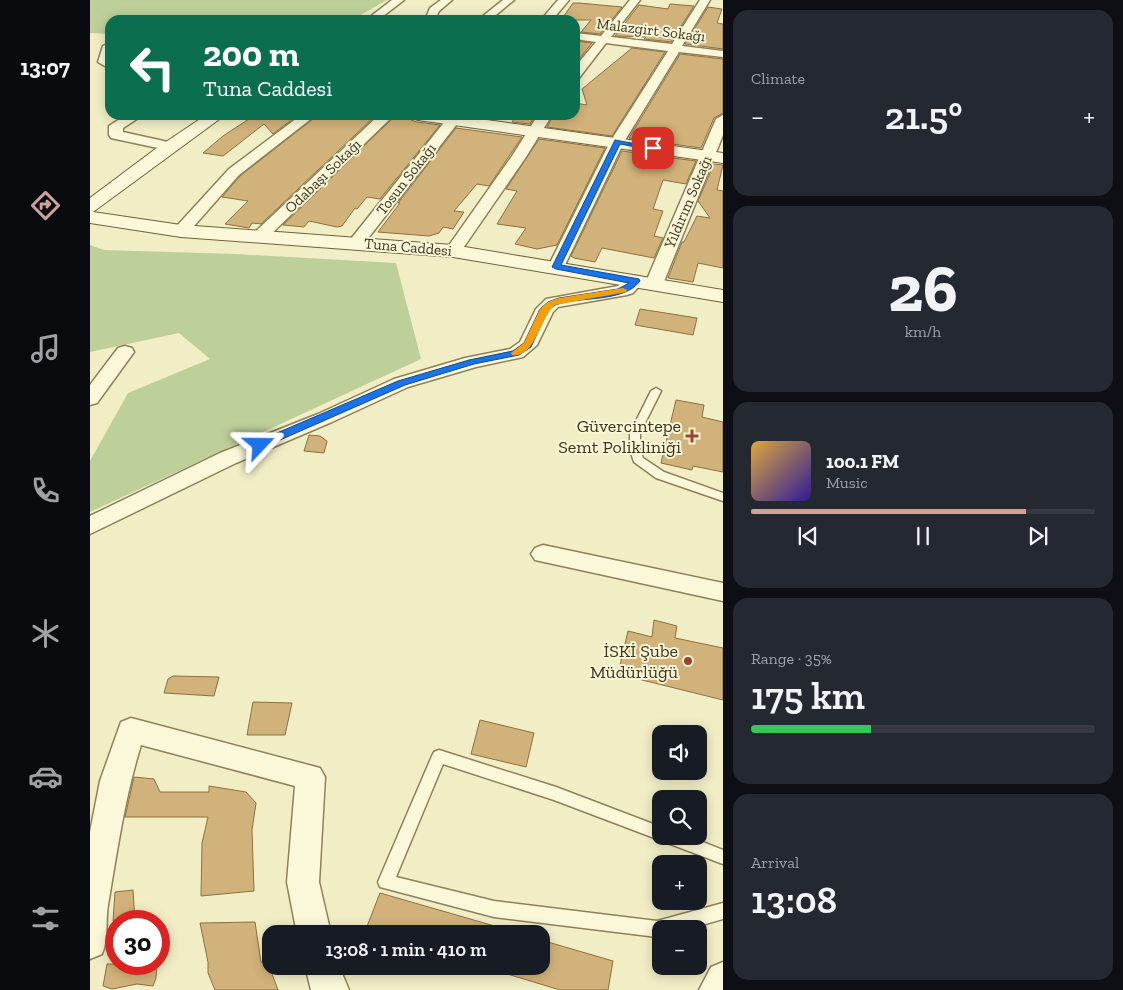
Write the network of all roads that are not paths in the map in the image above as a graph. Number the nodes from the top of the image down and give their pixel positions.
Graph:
1 (399, 0) edge
2 (447, 0) edge
3 (509, 0) edge
4 (564, 0) edge
5 (635, 0) edge
6 (705, 0) edge
7 (377, 15) edge
8 (434, 15) edge
9 (490, 15) edge
10 (550, 15) edge
11 (580, 37) edge
12 (604, 40) junction
13 (675, 49) junction
14 (723, 54) edge
15 (580, 69) edge
16 (723, 119) edge
17 (127, 120) edge
18 (210, 120) edge
19 (302, 120) edge
20 (382, 120) edge
21 (452, 120) edge
22 (465, 120) edge
23 (542, 120) edge
24 (534, 132) junction
25 (617, 142) junction
26 (172, 147) junction
27 (715, 157) edge
28 (90, 207) edge
29 (90, 217) edge
30 (181, 231) junction
31 (259, 236) junction
32 (356, 242) junction
33 (453, 251) junction
34 (556, 267) junction
35 (645, 283) junction
36 (723, 296) edge
37 (125, 352) dead end
38 (656, 391) dead end
39 (90, 399) edge
40 (90, 417) edge
41 (723, 498) edge
42 (90, 526) edge
43 (543, 554) dead end
44 (723, 592) edge
45 (652, 831) edge
46 (692, 845) edge
47 (723, 857) edge
48 (723, 911) edge
49 (312, 925) edge
50 (90, 942) edge
51 (324, 975) edge
52 (723, 979) edge
53 (332, 990) edge
54 (716, 990) edge

1 - 7 street
2 - 8 street
3 - 9 street
4 - 10 street
5 - 12 street
6 - 13 street
11 - 12 street, Malazgirt Sokağı
12 - 13 street, Malazgirt Sokağı
12 - 15 street
13 - 14 street, Malazgirt Sokağı
13 - 25 street
16 - 27 street, Yıldırım Sokağı
17 - 26 street
18 - 26 street
19 - 30 street
20 - 31 street, Odabaşı Sokağı
21 - 32 street, Tosun Sokağı
22 - 24 street
23 - 24 street
24 - 25 street
24 - 33 street
25 - 27 street
25 - 34 street
26 - 28 street
27 - 35 street, Yıldırım Sokağı
29 - 30 street, Tuna Caddesi
30 - 31 street, Tuna Caddesi
31 - 32 street, Tuna Caddesi
32 - 33 street, Tuna Caddesi
33 - 34 street, Tuna Caddesi
34 - 35 street, Tuna Caddesi
35 - 36 street, Tuna Caddesi
35 - 42 street
37 - 39 street
38 - 41 lane
39 - 40 street
43 - 44 street
45 - 48 lane
46 - 47 lane
49 - 50 street
51 - 53 street
52 - 54 street

